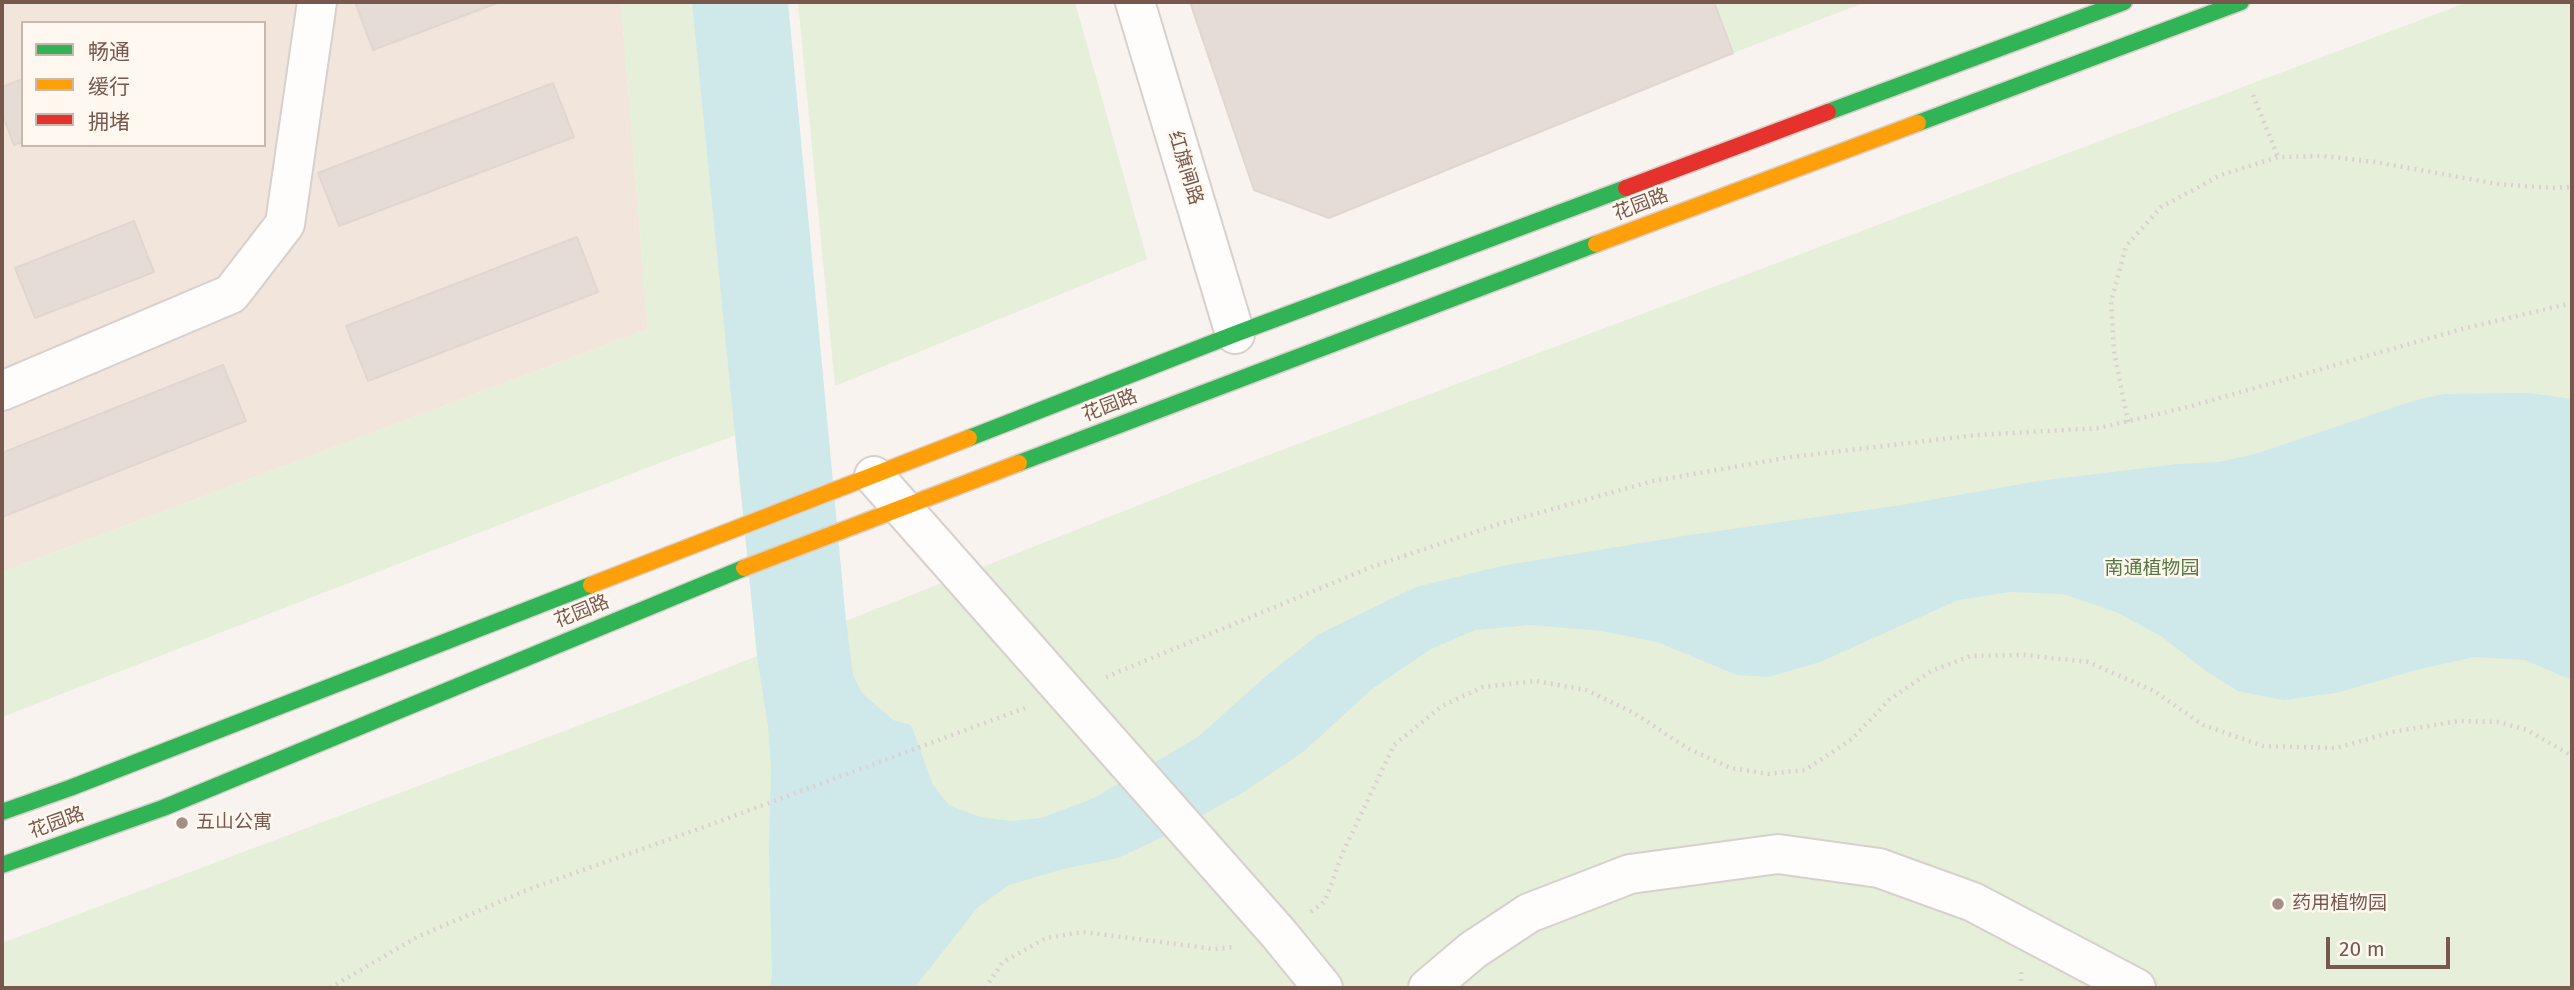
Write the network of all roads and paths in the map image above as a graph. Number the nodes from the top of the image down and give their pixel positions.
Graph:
1 (317, 2) edge
2 (1135, 2) edge
3 (2124, 2) edge
4 (2241, 2) edge
5 (2253, 95) dead end
6 (2278, 157) junction
7 (2572, 187) edge
8 (2572, 303) edge
9 (1235, 334) junction
10 (2, 391) edge
11 (2128, 422) junction
12 (864, 479) junction
13 (903, 509) junction
14 (1065, 693) junction
15 (2572, 756) edge
16 (2, 811) edge
17 (2, 865) edge
18 (1279, 934) junction
19 (330, 988) edge
20 (985, 988) edge
21 (1323, 988) edge
22 (1428, 988) edge
23 (2136, 988) edge

1 - 10 street
2 - 9 street, 红旗闸路
3 - 9 main road, 花园路
4 - 13 main road, 花园路
5 - 6 path
6 - 7 path
6 - 11 path
8 - 11 path
9 - 12 main road, 花园路
11 - 14 path
12 - 13 street
12 - 16 main road, 花园路
13 - 14 street
13 - 17 main road, 花园路
14 - 18 street
14 - 19 path
15 - 18 path
18 - 20 path
18 - 21 street
22 - 23 street

